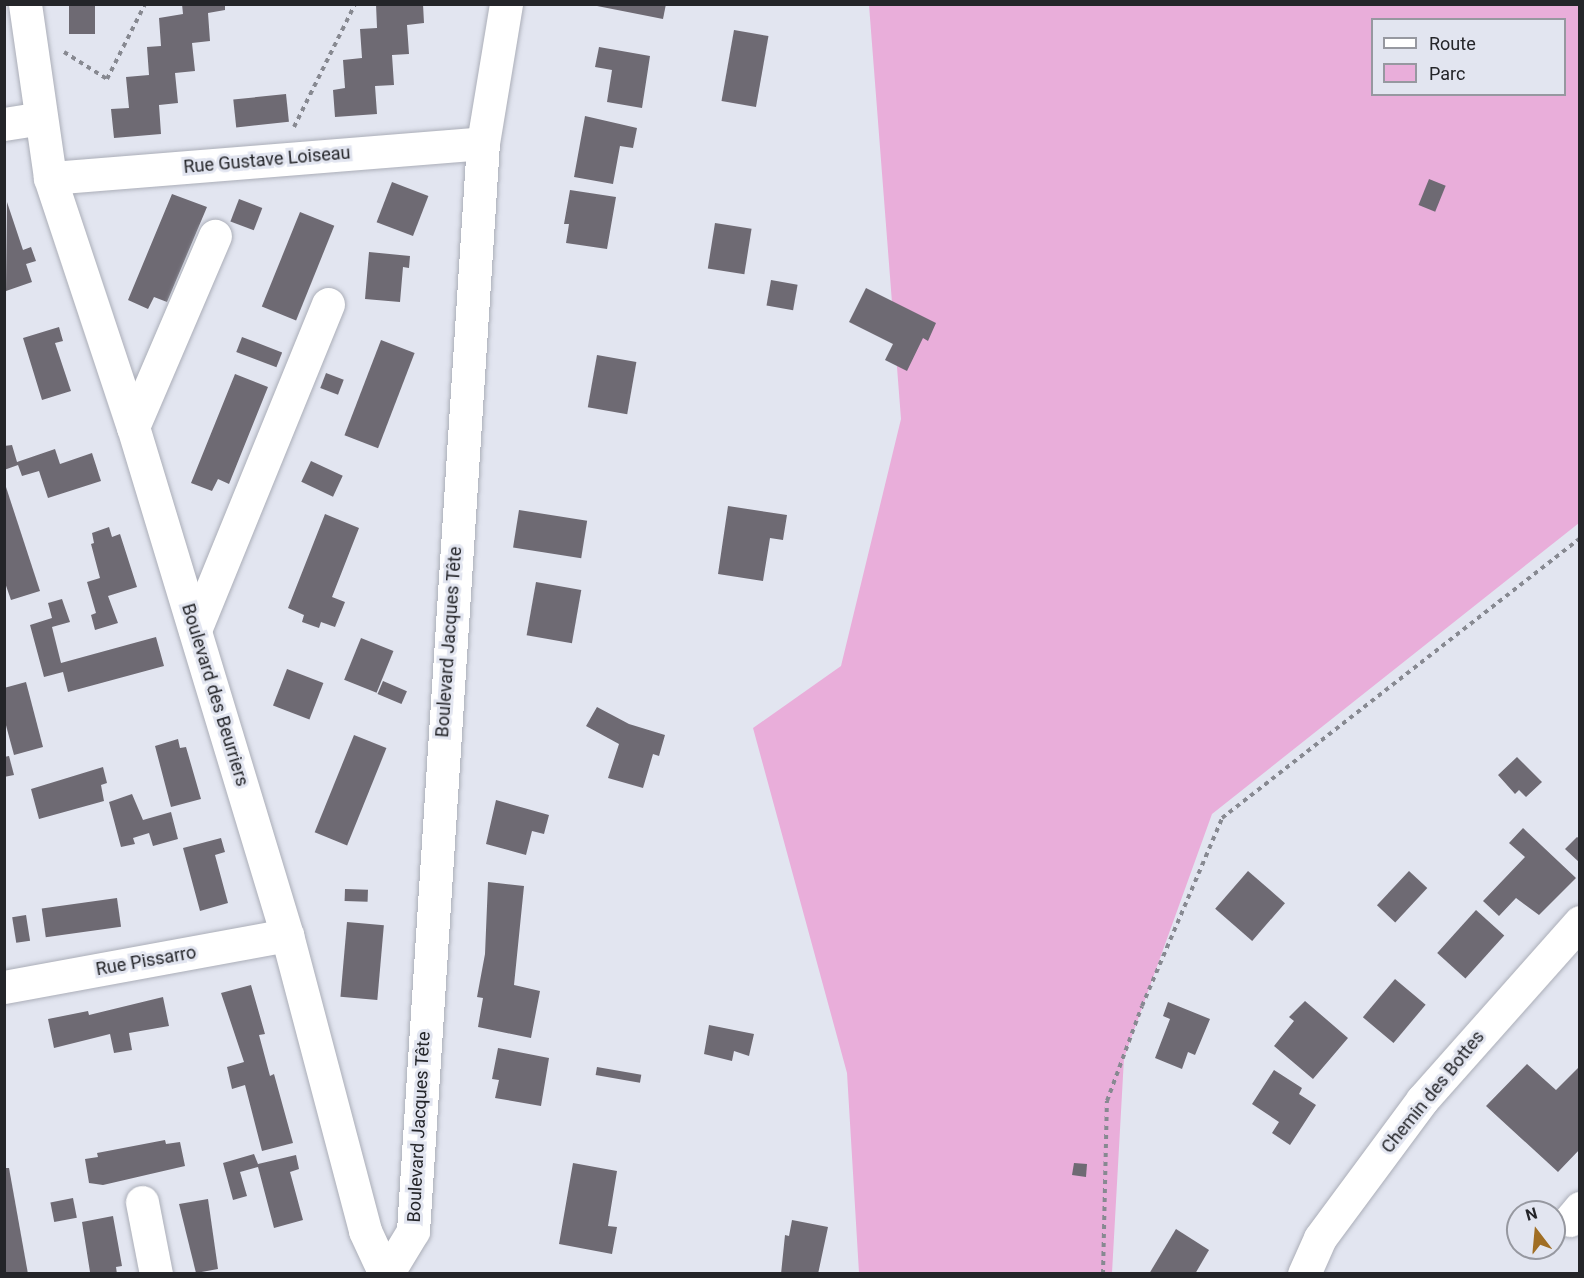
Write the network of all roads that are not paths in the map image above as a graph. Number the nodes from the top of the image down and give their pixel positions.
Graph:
1 (25, 4) edge
2 (506, 4) edge
3 (41, 118) junction
4 (4, 124) edge
5 (483, 143) junction
6 (50, 178) junction
7 (215, 236) dead end
8 (328, 304) dead end
9 (133, 427) junction
10 (195, 630) junction
11 (1580, 922) edge
12 (287, 935) junction
13 (4, 987) edge
14 (142, 1202) dead end
15 (156, 1274) edge
16 (386, 1274) edge
17 (1304, 1274) edge

1 - 3 street, Boulevard des Beurriers
2 - 5 street, Boulevard Jacques Tête
3 - 4 street
3 - 6 street, Boulevard des Beurriers
5 - 6 street, Rue Gustave Loiseau
5 - 16 street, Boulevard Jacques Tête
6 - 9 street, Boulevard des Beurriers
7 - 9 street
8 - 10 street
9 - 10 street, Boulevard des Beurriers
10 - 12 street, Boulevard des Beurriers
11 - 17 street, Chemin des Bottes
12 - 13 street, Rue Pissarro
12 - 16 street, Boulevard des Beurriers
14 - 15 street

